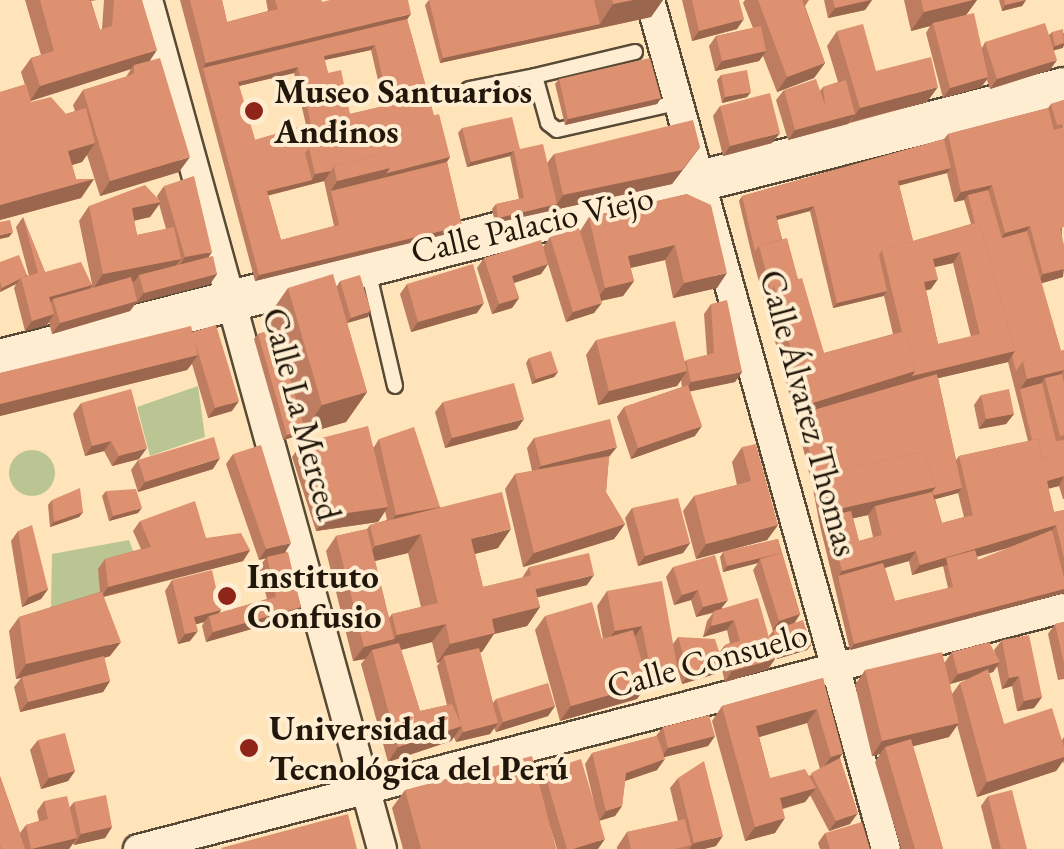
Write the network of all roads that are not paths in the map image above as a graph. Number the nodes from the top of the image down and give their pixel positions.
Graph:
1 (148, 0) edge
2 (650, 0) edge
3 (636, 52) dead end
4 (535, 76) junction
5 (1064, 88) edge
6 (469, 89) dead end
7 (680, 102) junction
8 (707, 184) junction
9 (366, 262) junction
10 (230, 296) junction
11 (0, 360) edge
12 (395, 386) dead end
13 (1064, 608) edge
14 (838, 664) junction
15 (366, 788) junction
16 (138, 849) edge
17 (382, 849) edge
18 (886, 849) edge

1 - 10 street, Calle La Merced
2 - 7 street, Calle Álvarez Thomas
3 - 4 lane
4 - 6 lane
4 - 7 lane
5 - 8 street, Calle Palacio Viejo
7 - 8 street, Calle Álvarez Thomas
8 - 9 street, Calle Palacio Viejo
8 - 14 street, Calle Álvarez Thomas
9 - 10 street, Calle Palacio Viejo
9 - 12 lane
10 - 11 street, Calle Palacio Viejo
10 - 15 street, Calle La Merced
13 - 14 street, Calle Consuelo
14 - 15 street, Calle Consuelo
14 - 18 street, Calle Álvarez Thomas
15 - 16 street, Calle Consuelo
15 - 17 street, Calle La Merced

